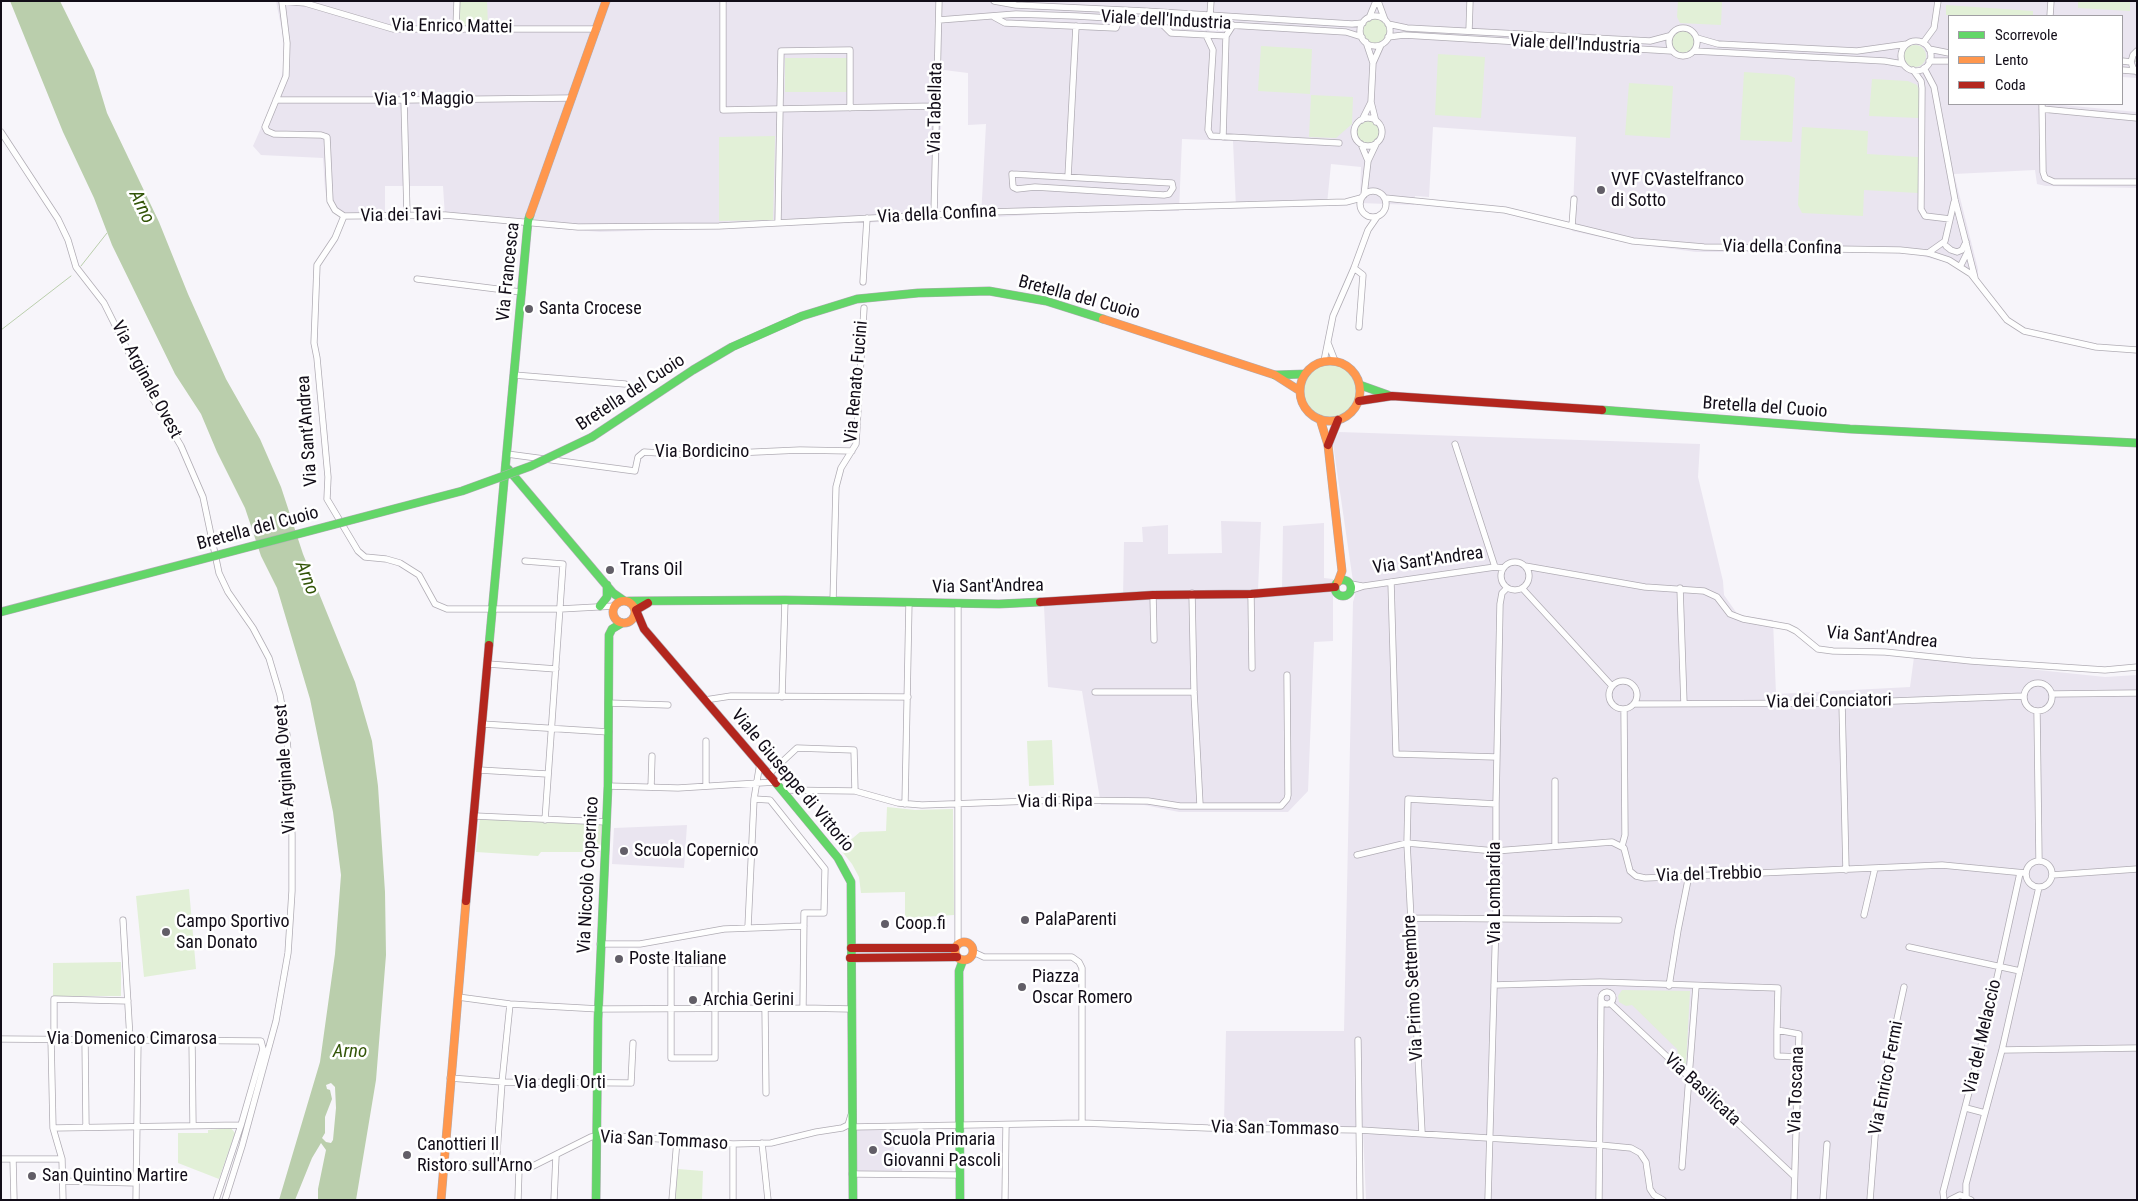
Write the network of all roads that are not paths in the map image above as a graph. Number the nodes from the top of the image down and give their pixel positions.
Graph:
1 (457, 1) edge
2 (606, 1) edge
3 (723, 1) edge
4 (939, 1) edge
5 (994, 1) edge
6 (1211, 1) edge
7 (1377, 1) edge
8 (1470, 1) edge
9 (1938, 1) edge
10 (2051, 1) edge
11 (282, 2) edge
12 (1210, 15) junction
13 (2050, 15) edge
14 (992, 16) junction
15 (1120, 18) junction
16 (1369, 18) junction
17 (939, 20) junction
18 (1162, 20) junction
19 (1386, 22) junction
20 (1363, 23) junction
21 (1233, 25) junction
22 (1076, 26) junction
23 (456, 28) junction
24 (597, 29) junction
25 (1469, 31) junction
26 (1206, 35) junction
27 (1226, 36) junction
28 (1669, 36) junction
29 (1388, 37) junction
30 (1697, 38) junction
31 (1364, 40) junction
32 (1923, 43) junction
33 (1907, 44) junction
34 (1381, 45) junction
35 (1929, 50) junction
36 (1672, 51) junction
37 (1694, 51) junction
38 (2137, 52) edge
39 (1948, 53) edge
40 (1948, 61) edge
41 (2123, 61) edge
42 (1929, 62) junction
43 (2131, 62) junction
44 (1374, 63) junction
45 (1903, 64) junction
46 (1924, 68) junction
47 (1913, 70) junction
48 (2123, 70) edge
49 (2136, 72) edge
50 (572, 98) junction
51 (276, 100) junction
52 (404, 100) junction
53 (1371, 102) junction
54 (936, 106) junction
55 (2042, 106) edge
56 (850, 108) junction
57 (780, 109) junction
58 (2137, 118) edge
59 (1362, 120) junction
60 (1376, 122) junction
61 (1, 132) edge
62 (1223, 137) junction
63 (1377, 142) junction
64 (1339, 143) dead end
65 (1361, 144) junction
66 (1368, 161) junction
67 (1068, 177) junction
68 (1367, 179) junction
69 (2137, 182) edge
70 (1376, 191) junction
71 (1363, 197) junction
72 (1384, 198) junction
73 (1574, 199) dead end
74 (1398, 200) junction
75 (1955, 200) junction
76 (1346, 202) junction
77 (1360, 208) junction
78 (1386, 209) junction
79 (407, 214) junction
80 (344, 216) junction
81 (934, 216) junction
82 (1367, 216) junction
83 (1376, 217) junction
84 (867, 218) junction
85 (1950, 220) junction
86 (528, 221) junction
87 (778, 223) junction
88 (1572, 226) junction
89 (1368, 230) junction
90 (1966, 242) junction
91 (1945, 244) junction
92 (1968, 250) junction
93 (1928, 253) junction
94 (1949, 260) junction
95 (1960, 267) junction
96 (1354, 268) junction
97 (417, 279) dead end
98 (1976, 280) junction
99 (864, 282) dead end
100 (522, 292) junction
101 (864, 308) dead end
102 (1359, 327) dead end
103 (1328, 343) junction
104 (2137, 350) edge
105 (1324, 361) junction
106 (1335, 361) junction
107 (514, 374) junction
108 (1305, 374) junction
109 (1275, 375) junction
110 (625, 384) dead end
111 (1360, 385) junction
112 (1300, 391) junction
113 (1392, 396) junction
114 (1359, 401) junction
115 (1320, 420) junction
116 (1338, 420) junction
117 (2137, 442) edge
118 (1455, 444) dead end
119 (1328, 445) junction
120 (852, 451) junction
121 (507, 454) junction
122 (507, 468) junction
123 (525, 561) dead end
124 (1525, 566) junction
125 (1495, 567) junction
126 (1503, 568) junction
127 (1342, 571) junction
128 (1391, 582) junction
129 (607, 585) junction
130 (1350, 585) junction
131 (1336, 587) junction
132 (1506, 588) junction
133 (1522, 588) junction
134 (1680, 588) junction
135 (1192, 593) junction
136 (1251, 594) junction
137 (1153, 595) junction
138 (785, 600) junction
139 (833, 601) junction
140 (650, 602) junction
141 (909, 602) junction
142 (958, 604) junction
143 (615, 605) junction
144 (560, 608) junction
145 (493, 609) junction
146 (636, 610) junction
147 (1, 612) edge
148 (625, 622) junction
149 (644, 629) junction
150 (1154, 640) dead end
151 (488, 664) junction
152 (2137, 667) edge
153 (1252, 668) dead end
154 (556, 669) junction
155 (1287, 675) dead end
156 (1612, 686) junction
157 (1094, 692) dead end
158 (1194, 692) junction
159 (2137, 693) edge
160 (2052, 694) junction
161 (2024, 696) junction
162 (782, 697) junction
163 (908, 698) junction
164 (706, 700) junction
165 (608, 703) junction
166 (1842, 703) junction
167 (1634, 704) junction
168 (1684, 704) junction
169 (668, 705) dead end
170 (1624, 709) junction
171 (2036, 711) junction
172 (482, 724) junction
173 (550, 728) junction
174 (609, 732) junction
175 (706, 740) dead end
176 (652, 756) dead end
177 (1496, 757) junction
178 (760, 763) junction
179 (478, 770) junction
180 (547, 774) junction
181 (769, 774) junction
182 (1555, 781) dead end
183 (775, 782) junction
184 (755, 783) junction
185 (608, 786) junction
186 (706, 786) junction
187 (651, 788) junction
188 (782, 790) junction
189 (855, 791) junction
190 (754, 799) junction
191 (905, 804) junction
192 (958, 804) junction
193 (1496, 804) junction
194 (1200, 805) junction
195 (475, 816) junction
196 (545, 820) junction
197 (607, 822) junction
198 (1407, 843) junction
199 (1555, 846) junction
200 (1622, 846) junction
201 (1495, 851) junction
202 (1357, 856) dead end
203 (2039, 860) junction
204 (1875, 868) junction
205 (2137, 869) edge
206 (1846, 870) junction
207 (2023, 873) junction
208 (2052, 875) junction
209 (1689, 876) junction
210 (2039, 887) junction
211 (1864, 915) dead end
212 (1410, 918) junction
213 (1496, 918) junction
214 (123, 920) dead end
215 (1619, 920) dead end
216 (748, 926) junction
217 (804, 926) junction
218 (600, 944) junction
219 (958, 944) junction
220 (1909, 947) dead end
221 (850, 948) junction
222 (973, 952) junction
223 (850, 958) junction
224 (960, 958) junction
225 (2000, 967) junction
226 (2020, 971) junction
227 (1600, 982) junction
228 (1613, 983) junction
229 (1494, 985) junction
230 (1669, 986) junction
231 (1696, 986) junction
232 (1904, 987) dead end
233 (1612, 996) junction
234 (458, 997) junction
235 (1601, 997) junction
236 (128, 1001) junction
237 (1610, 1003) junction
238 (510, 1004) junction
239 (715, 1008) junction
240 (764, 1008) junction
241 (803, 1008) junction
242 (598, 1009) junction
243 (671, 1009) junction
244 (851, 1009) junction
245 (1777, 1030) junction
246 (1, 1039) edge
247 (52, 1039) junction
248 (85, 1039) junction
249 (192, 1039) junction
250 (130, 1040) junction
251 (138, 1040) junction
252 (1358, 1040) dead end
253 (633, 1043) dead end
254 (2137, 1048) edge
255 (2002, 1050) junction
256 (1799, 1057) junction
257 (450, 1078) junction
258 (1690, 1079) junction
259 (502, 1082) junction
260 (597, 1084) junction
261 (766, 1093) dead end
262 (1966, 1108) junction
263 (852, 1113) junction
264 (1985, 1113) junction
265 (1082, 1124) junction
266 (193, 1125) junction
267 (241, 1125) junction
268 (960, 1125) junction
269 (1006, 1125) junction
270 (84, 1127) junction
271 (136, 1127) junction
272 (53, 1128) junction
273 (842, 1128) junction
274 (852, 1128) junction
275 (1360, 1130) junction
276 (1422, 1133) junction
277 (597, 1135) junction
278 (1489, 1137) junction
279 (677, 1140) junction
280 (762, 1143) junction
281 (852, 1143) junction
282 (733, 1144) junction
283 (1827, 1144) dead end
284 (1600, 1145) junction
285 (556, 1156) junction
286 (1, 1159) edge
287 (13, 1159) junction
288 (62, 1159) junction
289 (443, 1167) junction
290 (1682, 1167) dead end
291 (496, 1168) junction
292 (519, 1169) junction
293 (852, 1174) junction
294 (960, 1176) junction
295 (1794, 1176) junction
296 (62, 1181) junction
297 (136, 1183) junction
298 (1965, 1197) edge
299 (14, 1200) edge
300 (62, 1200) edge
301 (136, 1200) edge
302 (216, 1200) edge
303 (225, 1200) edge
304 (441, 1200) edge
305 (518, 1200) edge
306 (554, 1200) edge
307 (596, 1200) edge
308 (672, 1200) edge
309 (733, 1200) edge
310 (768, 1200) edge
311 (852, 1200) edge
312 (960, 1200) edge
313 (1005, 1200) edge
314 (1360, 1200) edge
315 (1488, 1200) edge
316 (1599, 1200) edge
317 (1663, 1200) edge
318 (1794, 1200) edge
319 (1823, 1200) edge
320 (1870, 1200) edge
321 (1944, 1200) edge
322 (1950, 1200) edge

1 - 23 street
2 - 24 main road, Via Francesca
3 - 57 street
4 - 17 street, Via Tabellata
5 - 12 street, Viale dell'Industria
6 - 12 street
7 - 16 street
7 - 19 street
8 - 25 street
9 - 32 street
10 - 13 street
11 - 23 street, Via Enrico Mattei
11 - 51 street, Via dei Tavi
12 - 20 street, Viale dell'Industria
14 - 15 street, Viale dell'Industria
14 - 17 street, Viale dell'Industria
14 - 22 street
15 - 18 street, Viale dell'Industria
15 - 22 street
16 - 19 street, Viale dell'Industria
16 - 20 street
17 - 54 street, Via Tabellata
18 - 21 street, Viale dell'Industria
18 - 26 street
19 - 25 street, Viale dell'Industria
19 - 29 street
20 - 31 street
21 - 27 street
21 - 31 street, Viale dell'Industria
22 - 67 street
23 - 24 street, Via Enrico Mattei
24 - 50 main road, Via Francesca
25 - 28 street, Viale dell'Industria
26 - 27 street
26 - 62 street
27 - 62 street
28 - 30 street, Viale dell'Industria
28 - 36 street
29 - 34 street
29 - 36 street, Viale dell'Industria
30 - 33 street, Viale dell'Industria
30 - 37 street
31 - 34 street, Viale dell'Industria
31 - 44 street
32 - 33 street, Viale dell'Industria
32 - 35 street
33 - 45 street
34 - 44 street
35 - 39 street
35 - 42 street
36 - 37 street, Viale dell'Industria
37 - 45 street, Viale dell'Industria
38 - 43 street
40 - 42 street
41 - 43 street
42 - 46 street
43 - 49 street
44 - 53 street
45 - 47 street, Viale dell'Industria
46 - 47 street
46 - 75 street
47 - 85 street
48 - 49 street
50 - 52 street, Via 1° Maggio
50 - 86 main road, Via Francesca
51 - 52 street, Via 1° Maggio
51 - 80 street, Via dei Tavi
52 - 79 street
53 - 59 street
53 - 60 street
54 - 56 street
54 - 81 street, Via Tabellata
55 - 58 street
55 - 69 street
56 - 57 street
56 - 57 street
57 - 87 street
59 - 60 street
59 - 65 street
60 - 63 street
61 - 303 street, Via Arginale Ovest
62 - 64 street
63 - 65 street
63 - 66 street
65 - 66 street
66 - 68 street
67 - 67 street
68 - 70 street
68 - 71 street
70 - 71 street, Via della Confina
70 - 72 street
71 - 76 street, Via della Confina
71 - 77 street
72 - 74 street, Via della Confina
72 - 78 street
73 - 88 street
74 - 78 street
74 - 88 street, Via della Confina
75 - 85 street
75 - 90 street
76 - 77 street, Via della Confina
76 - 81 street, Via della Confina
77 - 82 street, Via della Confina
78 - 83 street
79 - 80 street, Via dei Tavi
79 - 86 street, Via dei Tavi
80 - 145 street, Via Sant'Andrea
81 - 84 street, Via della Confina
82 - 83 street
82 - 89 street
83 - 89 street
84 - 87 street, Via della Confina
84 - 99 street
85 - 91 street
86 - 87 street, Via della Confina
86 - 100 main road, Via Francesca
88 - 93 street, Via della Confina
89 - 96 street
90 - 91 street
90 - 92 street
91 - 93 street
91 - 94 street
92 - 95 street
92 - 98 street
93 - 94 street, Via della Confina
94 - 95 street, Via della Confina
95 - 98 street, Via della Confina
96 - 102 street
96 - 103 street
97 - 100 street
98 - 104 street, Via della Confina
100 - 107 main road, Via Francesca
101 - 120 street, Via Renato Fucini
103 - 105 street
103 - 106 street
105 - 106 main road
105 - 108 main road
106 - 111 main road
107 - 110 street
107 - 121 main road, Via Francesca
108 - 109 main road, Bretella del Cuoio
108 - 112 main road
109 - 112 main road, Bretella del Cuoio
109 - 147 main road, Bretella del Cuoio, bridge
111 - 113 main road, Bretella del Cuoio
111 - 114 main road
112 - 115 main road
113 - 114 main road, Bretella del Cuoio
113 - 117 main road, Bretella del Cuoio
114 - 116 main road
115 - 116 main road
115 - 119 main road
116 - 119 main road
118 - 125 street, Via Sant'Andrea
119 - 127 main road
120 - 121 street, Via Bordicino
120 - 139 street, Via Renato Fucini
121 - 122 main road, Via Francesca
122 - 129 main road
122 - 145 main road, Via Francesca
123 - 144 street
124 - 126 street, Via Sant'Andrea
124 - 133 street
124 - 134 street, Via Sant'Andrea
125 - 126 street, Via Sant'Andrea
125 - 128 street, Via Sant'Andrea
126 - 132 street, Via Sant'Andrea
127 - 130 main road
127 - 131 main road
128 - 130 street, Via Sant'Andrea
128 - 177 street
129 - 143 main road
129 - 143 main road
130 - 131 main road
130 - 131 main road
131 - 136 main road, Via Sant'Andrea
132 - 133 street
132 - 177 street, Via Lombardia
133 - 156 street
134 - 152 street, Via Sant'Andrea
134 - 168 street
135 - 136 main road, Via Sant'Andrea
135 - 137 main road, Via Sant'Andrea
135 - 158 street
136 - 153 street
137 - 142 main road, Via Sant'Andrea
137 - 150 street
138 - 139 main road, Via Sant'Andrea
138 - 140 main road, Via Sant'Andrea
138 - 162 street
139 - 141 main road, Via Sant'Andrea
140 - 143 main road, Via Sant'Andrea
140 - 146 main road, Via Sant'Andrea
141 - 142 main road, Via Sant'Andrea
141 - 163 street
142 - 192 street
143 - 144 street, Via Sant'Andrea
143 - 146 main road, Viale Giuseppe di Vittorio
143 - 148 main road
144 - 145 street, Via Sant'Andrea
144 - 154 street
145 - 151 main road, Via Francesca
146 - 148 main road, Via Niccolò Copernico
146 - 149 main road, Viale Giuseppe di Vittorio
148 - 149 main road, Viale Giuseppe di Vittorio
148 - 165 main road, Via Niccolò Copernico
149 - 164 main road, Viale Giuseppe di Vittorio
151 - 154 street
151 - 172 main road, Via Francesca
154 - 173 street
155 - 194 street, Via di Ripa
156 - 167 street
156 - 170 street
157 - 158 street
158 - 194 street
159 - 160 street
160 - 161 street
160 - 171 street
161 - 166 street, Via dei Conciatori
161 - 171 street
162 - 163 street
162 - 164 street
163 - 191 street
164 - 178 main road, Viale Giuseppe di Vittorio
165 - 169 street
165 - 174 main road, Via Niccolò Copernico
166 - 168 street, Via dei Conciatori
166 - 206 street
167 - 168 street, Via dei Conciatori
167 - 170 street
170 - 200 street
171 - 203 street
172 - 173 street
172 - 179 main road, Via Francesca
173 - 174 street
173 - 180 street
174 - 185 main road, Via Niccolò Copernico
175 - 186 street
176 - 187 street
177 - 193 street, Via Lombardia
178 - 181 main road, Viale Giuseppe di Vittorio
178 - 184 street
179 - 180 street
179 - 195 main road, Via Francesca
180 - 196 street
181 - 183 main road, Viale Giuseppe di Vittorio
181 - 189 street
182 - 199 street
183 - 184 street
183 - 188 main road, Viale Giuseppe di Vittorio
184 - 186 street
184 - 190 street
185 - 187 street
185 - 197 main road, Via Niccolò Copernico
186 - 187 street
188 - 189 street, Via di Ripa
188 - 221 main road, Viale Giuseppe di Vittorio
189 - 191 street, Via di Ripa
190 - 216 street
190 - 217 street
191 - 192 street, Via di Ripa
192 - 194 street, Via di Ripa
192 - 219 street
193 - 198 street, Via Primo Settembre
193 - 201 street, Via Lombardia
195 - 196 street
195 - 234 main road, Via Francesca
196 - 197 street
197 - 218 main road, Via Niccolò Copernico
198 - 201 street
198 - 202 street
198 - 212 street, Via Primo Settembre
199 - 200 street
199 - 201 street
200 - 209 street, Via del Trebbio
201 - 213 street, Via Lombardia
203 - 207 street
203 - 208 street
204 - 206 street, Via del Trebbio
204 - 207 street, Via del Trebbio
204 - 211 street
205 - 208 street
206 - 209 street, Via del Trebbio
207 - 210 street
207 - 225 street, Via del Melaccio
208 - 210 street
209 - 230 street
210 - 226 street
212 - 213 street
212 - 276 street, Via Primo Settembre
213 - 215 street
213 - 229 street, Via Lombardia
214 - 236 street
216 - 217 street
216 - 218 street
217 - 241 street
218 - 242 main road, Via Niccolò Copernico
219 - 221 main road
219 - 222 main road
219 - 224 main road
220 - 225 street
221 - 223 main road, Viale Giuseppe di Vittorio
222 - 224 main road
222 - 265 street
223 - 224 main road
223 - 244 main road, Viale Giuseppe di Vittorio
224 - 268 main road
225 - 226 street
225 - 262 street, Via del Melaccio
226 - 255 street
227 - 228 street, Via Toscana
227 - 229 street, Via Toscana
227 - 235 street
228 - 230 street, Via Toscana
228 - 233 street
229 - 278 street, Via Lombardia
230 - 231 street, Via Toscana
231 - 245 street, Via Toscana
231 - 258 street
232 - 320 street, Via Enrico Fermi
233 - 235 street
233 - 237 street
234 - 238 street
234 - 257 main road, Via Francesca
235 - 237 street, Via Basilicata
235 - 284 street
236 - 247 street
236 - 250 street
237 - 258 street, Via Basilicata
238 - 242 street
238 - 259 street
239 - 240 street
239 - 243 street
239 - 243 street
239 - 243 street
240 - 241 street
240 - 261 street
241 - 244 street
242 - 243 street
242 - 260 main road, Via Niccolò Copernico
244 - 263 main road, Viale Giuseppe di Vittorio
245 - 256 street, Via Toscana
245 - 256 street
246 - 247 street, Via Domenico Cimarosa
247 - 248 street, Via Domenico Cimarosa
247 - 272 street
248 - 250 street, Via Domenico Cimarosa
248 - 270 street
249 - 251 street, Via Domenico Cimarosa
249 - 266 street
249 - 267 street, Via Domenico Cimarosa
250 - 251 street, Via Domenico Cimarosa
251 - 271 street
252 - 275 street
253 - 260 street, Via degli Orti
254 - 255 street
255 - 264 street
256 - 295 street, Via Toscana
257 - 259 street, Via degli Orti
257 - 289 main road, Via Francesca
258 - 290 street
258 - 295 street, Via Basilicata
259 - 260 street, Via degli Orti
259 - 291 street
260 - 277 main road, Via Niccolò Copernico
262 - 264 street
262 - 321 street, Via del Melaccio
263 - 273 street
263 - 274 main road, Viale Giuseppe di Vittorio
264 - 298 street
265 - 269 street, Via San Tommaso
265 - 275 street, Via San Tommaso
266 - 267 street
266 - 271 street
267 - 302 street
268 - 269 street, Via San Tommaso
268 - 274 street, Via San Tommaso
268 - 294 main road
269 - 313 street
270 - 271 street
270 - 272 street
271 - 297 street
272 - 288 street
273 - 280 street, Via San Tommaso
273 - 281 street
274 - 281 main road, Viale Giuseppe di Vittorio
275 - 276 street, Via San Tommaso
275 - 314 street
276 - 278 street, Via San Tommaso
277 - 279 street, Via San Tommaso
277 - 285 street, Via San Tommaso
277 - 307 main road, Via Niccolò Copernico
278 - 284 street, Via San Tommaso
278 - 315 street, Via Lombardia
279 - 282 street, Via San Tommaso
279 - 308 street
280 - 282 street, Via San Tommaso
280 - 310 street
281 - 293 main road, Viale Giuseppe di Vittorio
282 - 309 street
283 - 319 street
284 - 316 street
284 - 317 street, Via San Tommaso
285 - 292 street, Via San Tommaso
285 - 306 street
286 - 287 street
287 - 288 street
287 - 299 street
288 - 296 street
289 - 291 street, Via San Tommaso
289 - 304 main road, Via Francesca
291 - 292 street, Via San Tommaso
292 - 305 street
293 - 294 street
293 - 311 main road, Viale Giuseppe di Vittorio
294 - 312 main road
295 - 318 street, Via Toscana
296 - 297 street
296 - 300 street
297 - 301 street
298 - 322 street

